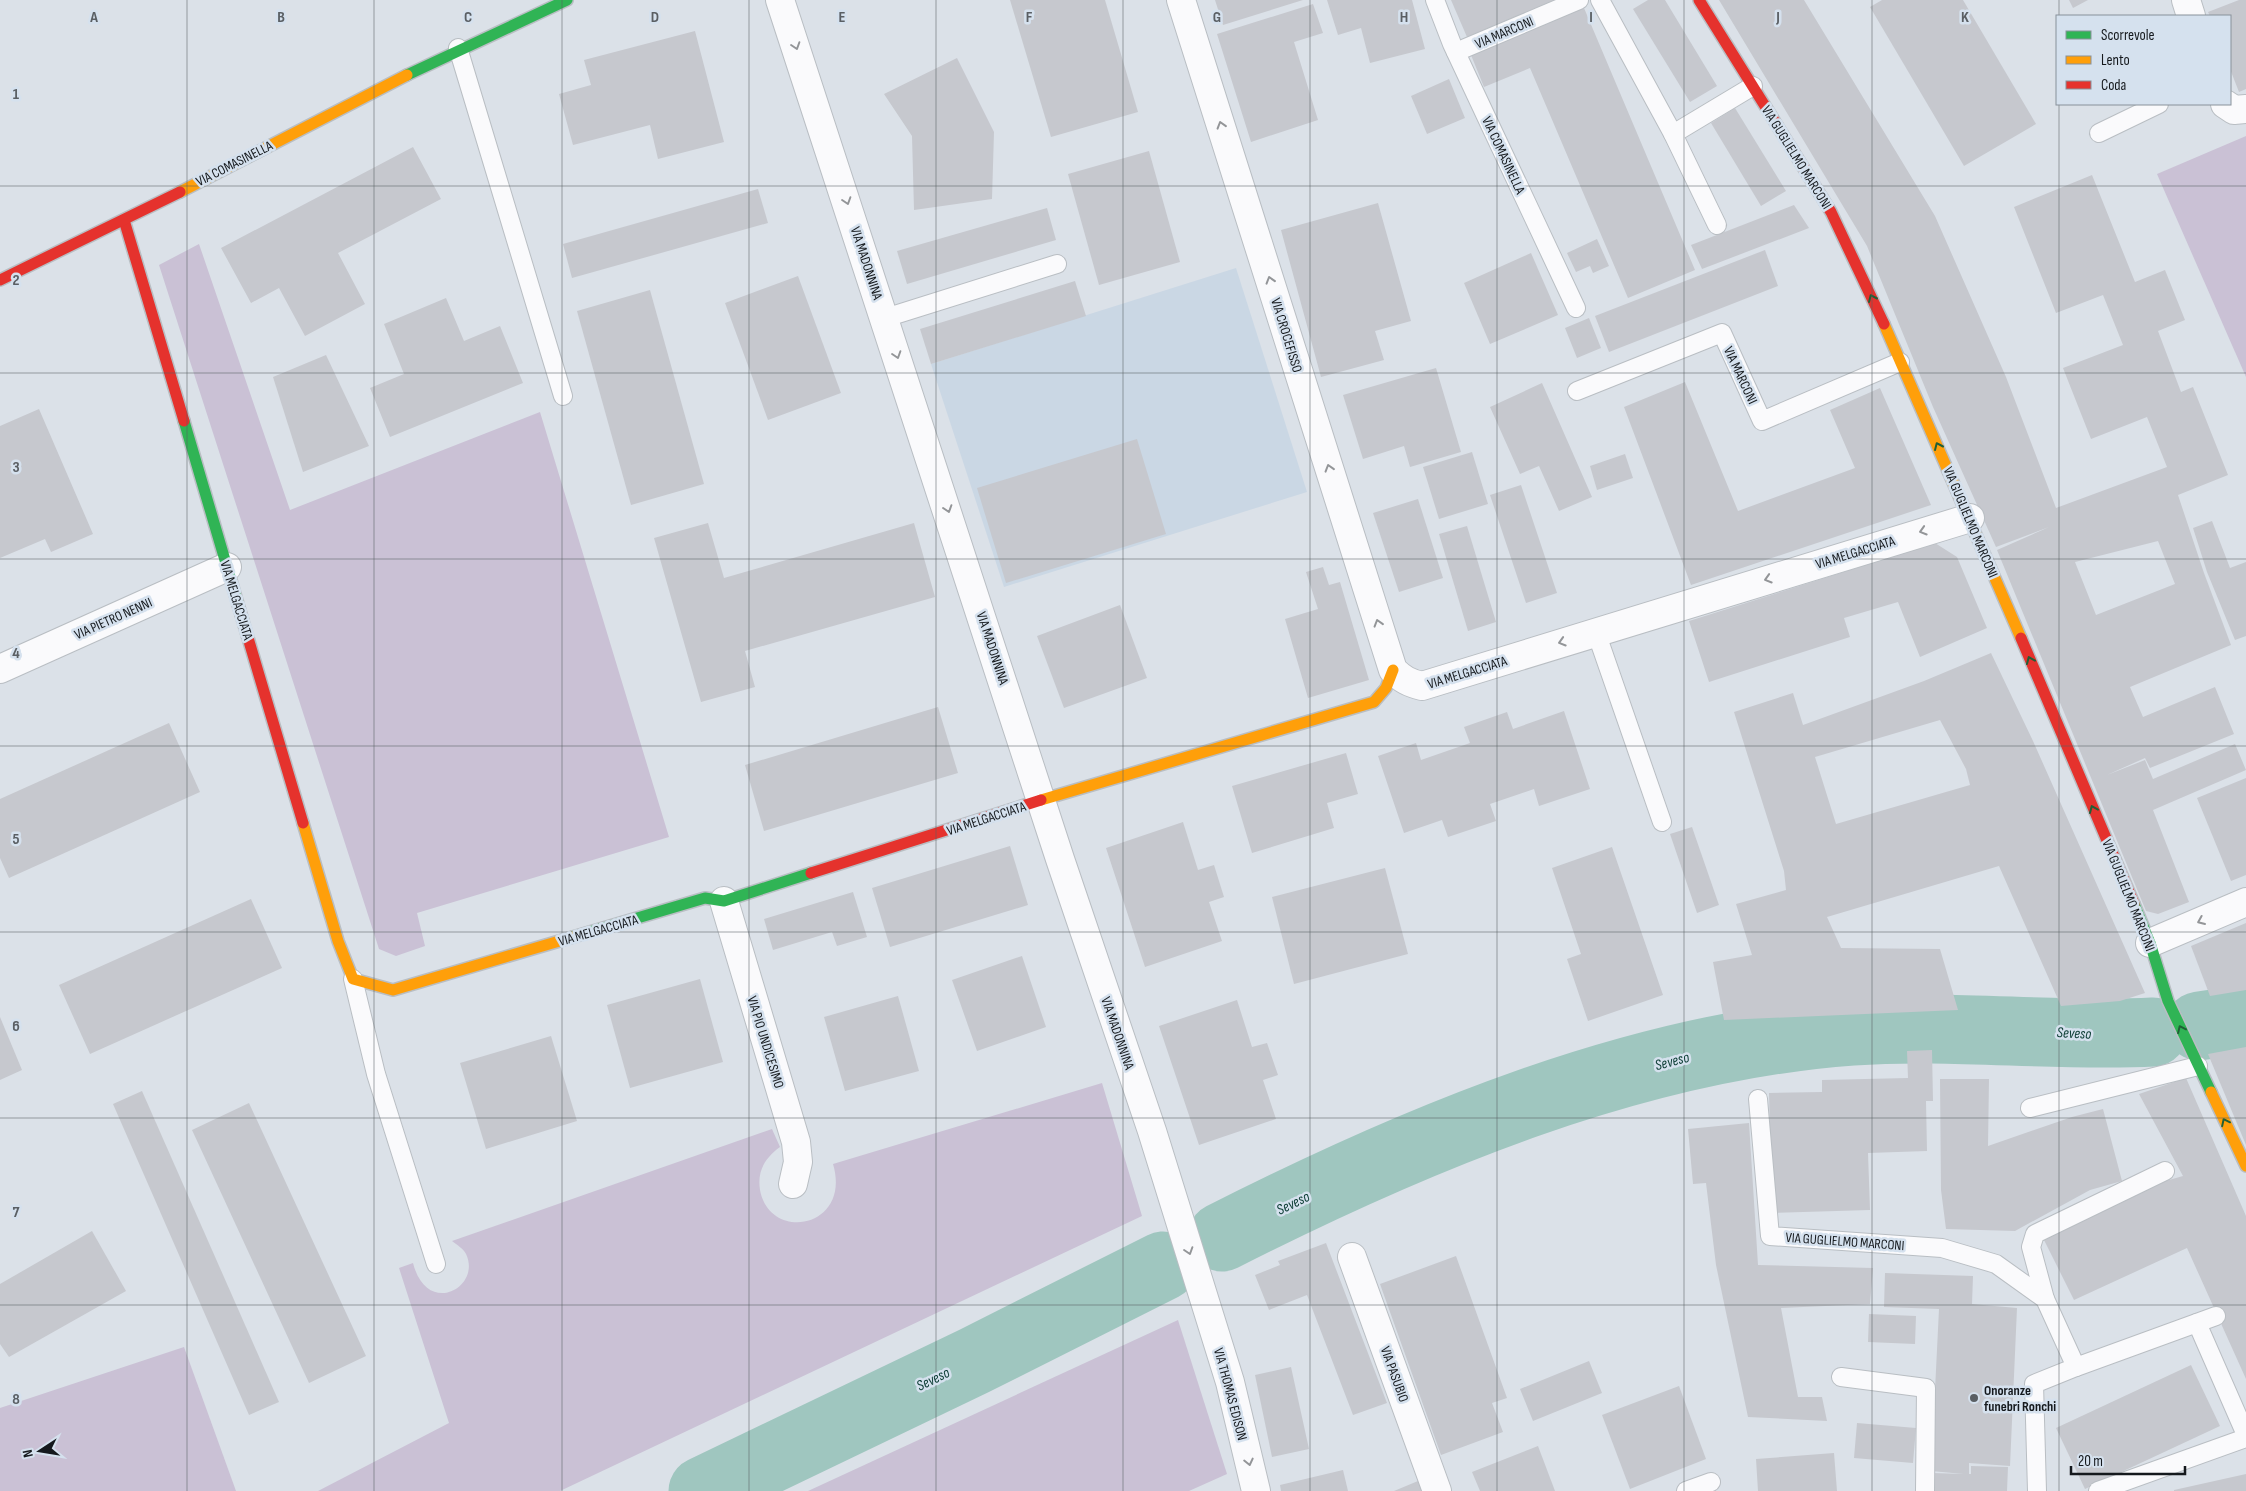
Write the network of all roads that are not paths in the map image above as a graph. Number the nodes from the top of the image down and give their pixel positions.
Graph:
1 (780, 0) edge
2 (1181, 0) edge
3 (1436, 0) edge
4 (1579, 0) edge
5 (1600, 0) edge
6 (1698, 0) edge
7 (2186, 0) edge
8 (562, 1) edge
9 (2192, 15) edge
10 (458, 48) junction
11 (1456, 52) junction
12 (1753, 86) junction
13 (2157, 105) edge
14 (2226, 105) edge
15 (2246, 109) edge
16 (2099, 133) dead end
17 (1673, 134) junction
18 (124, 220) junction
19 (1717, 225) dead end
20 (1057, 264) dead end
21 (4, 278) edge
22 (1576, 308) dead end
23 (885, 318) junction
24 (1900, 362) junction
25 (1577, 391) dead end
26 (562, 396) dead end
27 (1970, 518) junction
28 (227, 567) junction
29 (1596, 632) junction
30 (0, 669) edge
31 (1392, 670) junction
32 (1041, 800) junction
33 (1662, 822) dead end
34 (724, 901) junction
35 (2246, 902) edge
36 (2150, 943) junction
37 (353, 979) junction
38 (2196, 1061) junction
39 (1758, 1099) dead end
40 (2030, 1108) dead end
41 (2246, 1166) edge
42 (2165, 1171) dead end
43 (793, 1184) dead end
44 (1352, 1257) dead end
45 (436, 1264) dead end
46 (1204, 1297) joint
47 (2045, 1299) junction
48 (2216, 1316) dead end
49 (2197, 1323) junction
50 (2076, 1367) junction
51 (1841, 1377) dead end
52 (2246, 1437) edge
53 (1710, 1482) dead end
54 (1256, 1491) edge
55 (1437, 1491) edge
56 (1686, 1491) edge
57 (1925, 1491) edge
58 (2037, 1491) edge
59 (2098, 1491) edge

1 -> 23 street, VIA MADONNINA
31 -> 2 street, VIA CROCEFISSO
3 - 11 lane, VIA COMASINELLA
4 - 11 lane, VIA MARCONI
5 - 17 lane
6 - 12 street, VIA GUGLIELMO MARCONI
7 - 9 street
8 - 10 street, VIA COMASINELLA
10 - 18 street, VIA COMASINELLA
10 - 26 lane
11 - 22 lane, VIA COMASINELLA
12 - 17 lane
24 -> 12 street, VIA GUGLIELMO MARCONI
13 - 16 lane
14 - 15 street
17 - 19 lane
18 - 21 street, VIA COMASINELLA
18 - 28 street, VIA MELGACCIATA
20 - 23 lane
23 -> 32 street, VIA MADONNINA
24 - 25 lane, VIA MARCONI
27 -> 24 street, VIA GUGLIELMO MARCONI
27 -> 29 street, VIA MELGACCIATA
36 -> 27 street, VIA GUGLIELMO MARCONI
28 - 30 street, VIA PIETRO NENNI
28 - 37 street, VIA MELGACCIATA
29 -> 31 street, VIA MELGACCIATA
29 - 33 lane
31 - 32 street, VIA MELGACCIATA
32 - 34 street, VIA MELGACCIATA
32 -> 46 street, VIA MADONNINA
34 - 37 street, VIA MELGACCIATA
34 - 43 street, VIA PIO UNDICESIMO
35 -> 36 street
38 -> 36 street, VIA GUGLIELMO MARCONI
37 - 45 lane, VIA MELGACCIATA
38 - 40 lane
41 -> 38 street, VIA GUGLIELMO MARCONI
39 - 47 lane, VIA GUGLIELMO MARCONI
42 - 47 lane, VIA GUGLIELMO MARCONI
44 - 55 street, VIA PASUBIO
46 -> 54 street, VIA THOMAS EDISON
47 - 50 lane, VIA GUGLIELMO MARCONI
48 - 49 lane
49 - 50 lane
49 - 52 lane
50 - 58 lane
51 - 57 lane
52 - 59 lane
53 - 56 lane

